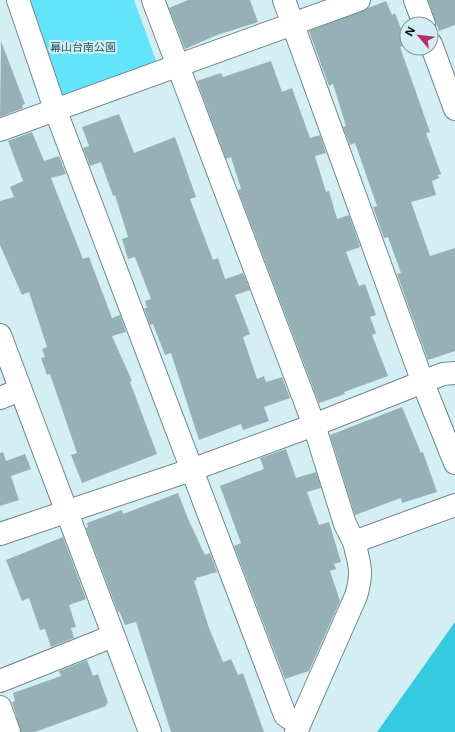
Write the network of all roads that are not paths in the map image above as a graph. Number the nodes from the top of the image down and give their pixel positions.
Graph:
1 (18, 0) edge
2 (153, 0) edge
3 (284, 0) edge
4 (358, 0) edge
5 (415, 0) edge
6 (421, 16) edge
7 (293, 24) junction
8 (435, 56) edge
9 (177, 65) junction
10 (55, 109) junction
11 (455, 109) edge
12 (0, 130) edge
13 (0, 335) edge
14 (455, 373) edge
15 (423, 383) junction
16 (10, 394) edge
17 (314, 425) junction
18 (455, 463) edge
19 (191, 470) junction
20 (455, 505) edge
21 (65, 511) junction
22 (0, 534) edge
23 (354, 542) junction
24 (113, 636) junction
25 (0, 681) edge
26 (0, 707) edge
27 (298, 728) edge
28 (9, 732) edge
29 (150, 732) edge

1 - 10 street
2 - 9 street
3 - 7 street
4 - 7 street
5 - 6 street
7 - 9 street
7 - 15 street
8 - 11 street
9 - 10 street
9 - 17 street
10 - 12 street
10 - 19 street
13 - 16 street
14 - 15 street
15 - 17 street
15 - 18 street
16 - 21 street
17 - 19 street
17 - 23 street
19 - 21 street
19 - 27 street
20 - 23 street
21 - 22 street
21 - 24 street
23 - 27 street
24 - 25 street
24 - 29 street
26 - 28 street

